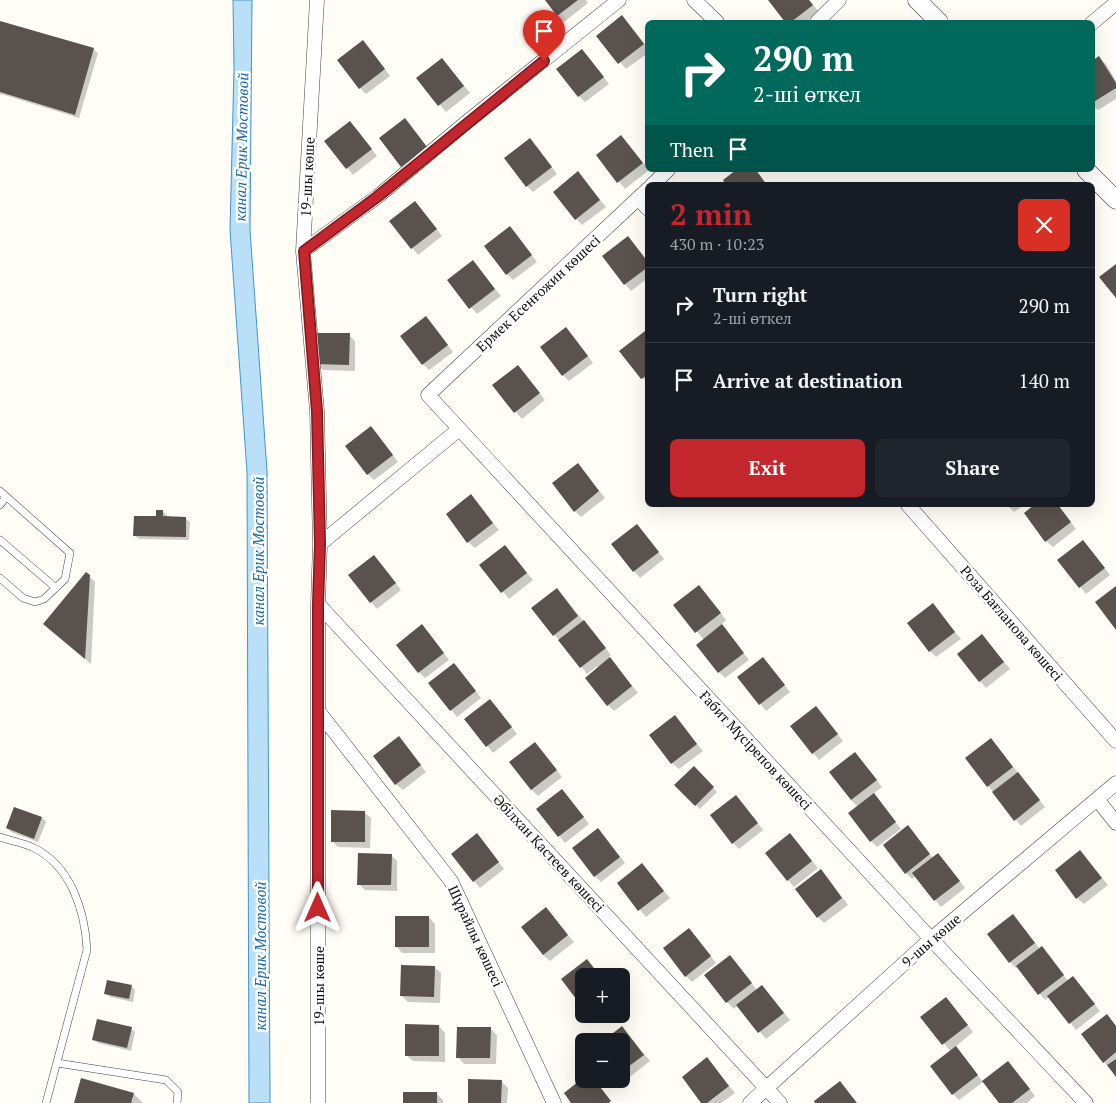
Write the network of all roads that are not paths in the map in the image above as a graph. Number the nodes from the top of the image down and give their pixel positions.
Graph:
1 (317, 0) edge
2 (620, 0) edge
3 (694, 0) edge
4 (839, 0) edge
5 (917, 0) edge
6 (1116, 3) edge
7 (715, 20) edge
8 (820, 20) edge
9 (937, 20) edge
10 (1095, 20) edge
11 (666, 172) edge
12 (1088, 172) edge
13 (655, 182) edge
14 (644, 199) edge
15 (1116, 200) edge
16 (304, 251) junction
17 (428, 396) joint
18 (458, 430) junction
19 (3, 494) edge
20 (0, 505) edge
21 (910, 507) edge
22 (0, 540) edge
23 (320, 544) junction
24 (0, 578) edge
25 (56, 588) junction
26 (318, 604) junction
27 (319, 712) junction
28 (1116, 741) edge
29 (1116, 783) edge
30 (1097, 799) junction
31 (1116, 822) edge
32 (0, 837) edge
33 (931, 939) junction
34 (57, 1063) junction
35 (766, 1088) junction
36 (46, 1103) edge
37 (177, 1103) edge
38 (318, 1103) edge
39 (554, 1103) edge
40 (750, 1103) edge
41 (780, 1103) edge
42 (1086, 1103) edge

1 - 16 street, 19-шы көше
2 - 16 street
3 - 7 street
4 - 8 street
5 - 9 street
6 - 10 street
11 - 13 street
12 - 15 street
14 - 17 street, Ермек Есенғожин көшесі
16 - 23 street, 19-шы көше
17 - 18 street, Ғабит Мүсірепов көшесi
18 - 23 street
18 - 33 street, Ғабит Мүсірепов көшесi
19 - 20 lane
19 - 25 lane
21 - 28 street, Роза Бағланова көшесi
22 - 25 lane
23 - 26 street, 19-шы көше
24 - 25 lane
26 - 27 street, 19-шы көше
26 - 35 street, Әбілхан Қастеев көшесi
27 - 38 street, 19-шы көше
27 - 39 street, Шұрайлы көшесі
29 - 30 street, 9-шы көше
30 - 31 street
30 - 33 street, 9-шы көше
32 - 34 lane
33 - 35 street, 9-шы көше
33 - 42 street, Ғабит Мүсірепов көшесi
34 - 36 lane
34 - 37 lane
35 - 40 street, 9-шы көше
35 - 41 street, Әбілхан Қастеев көшесi

